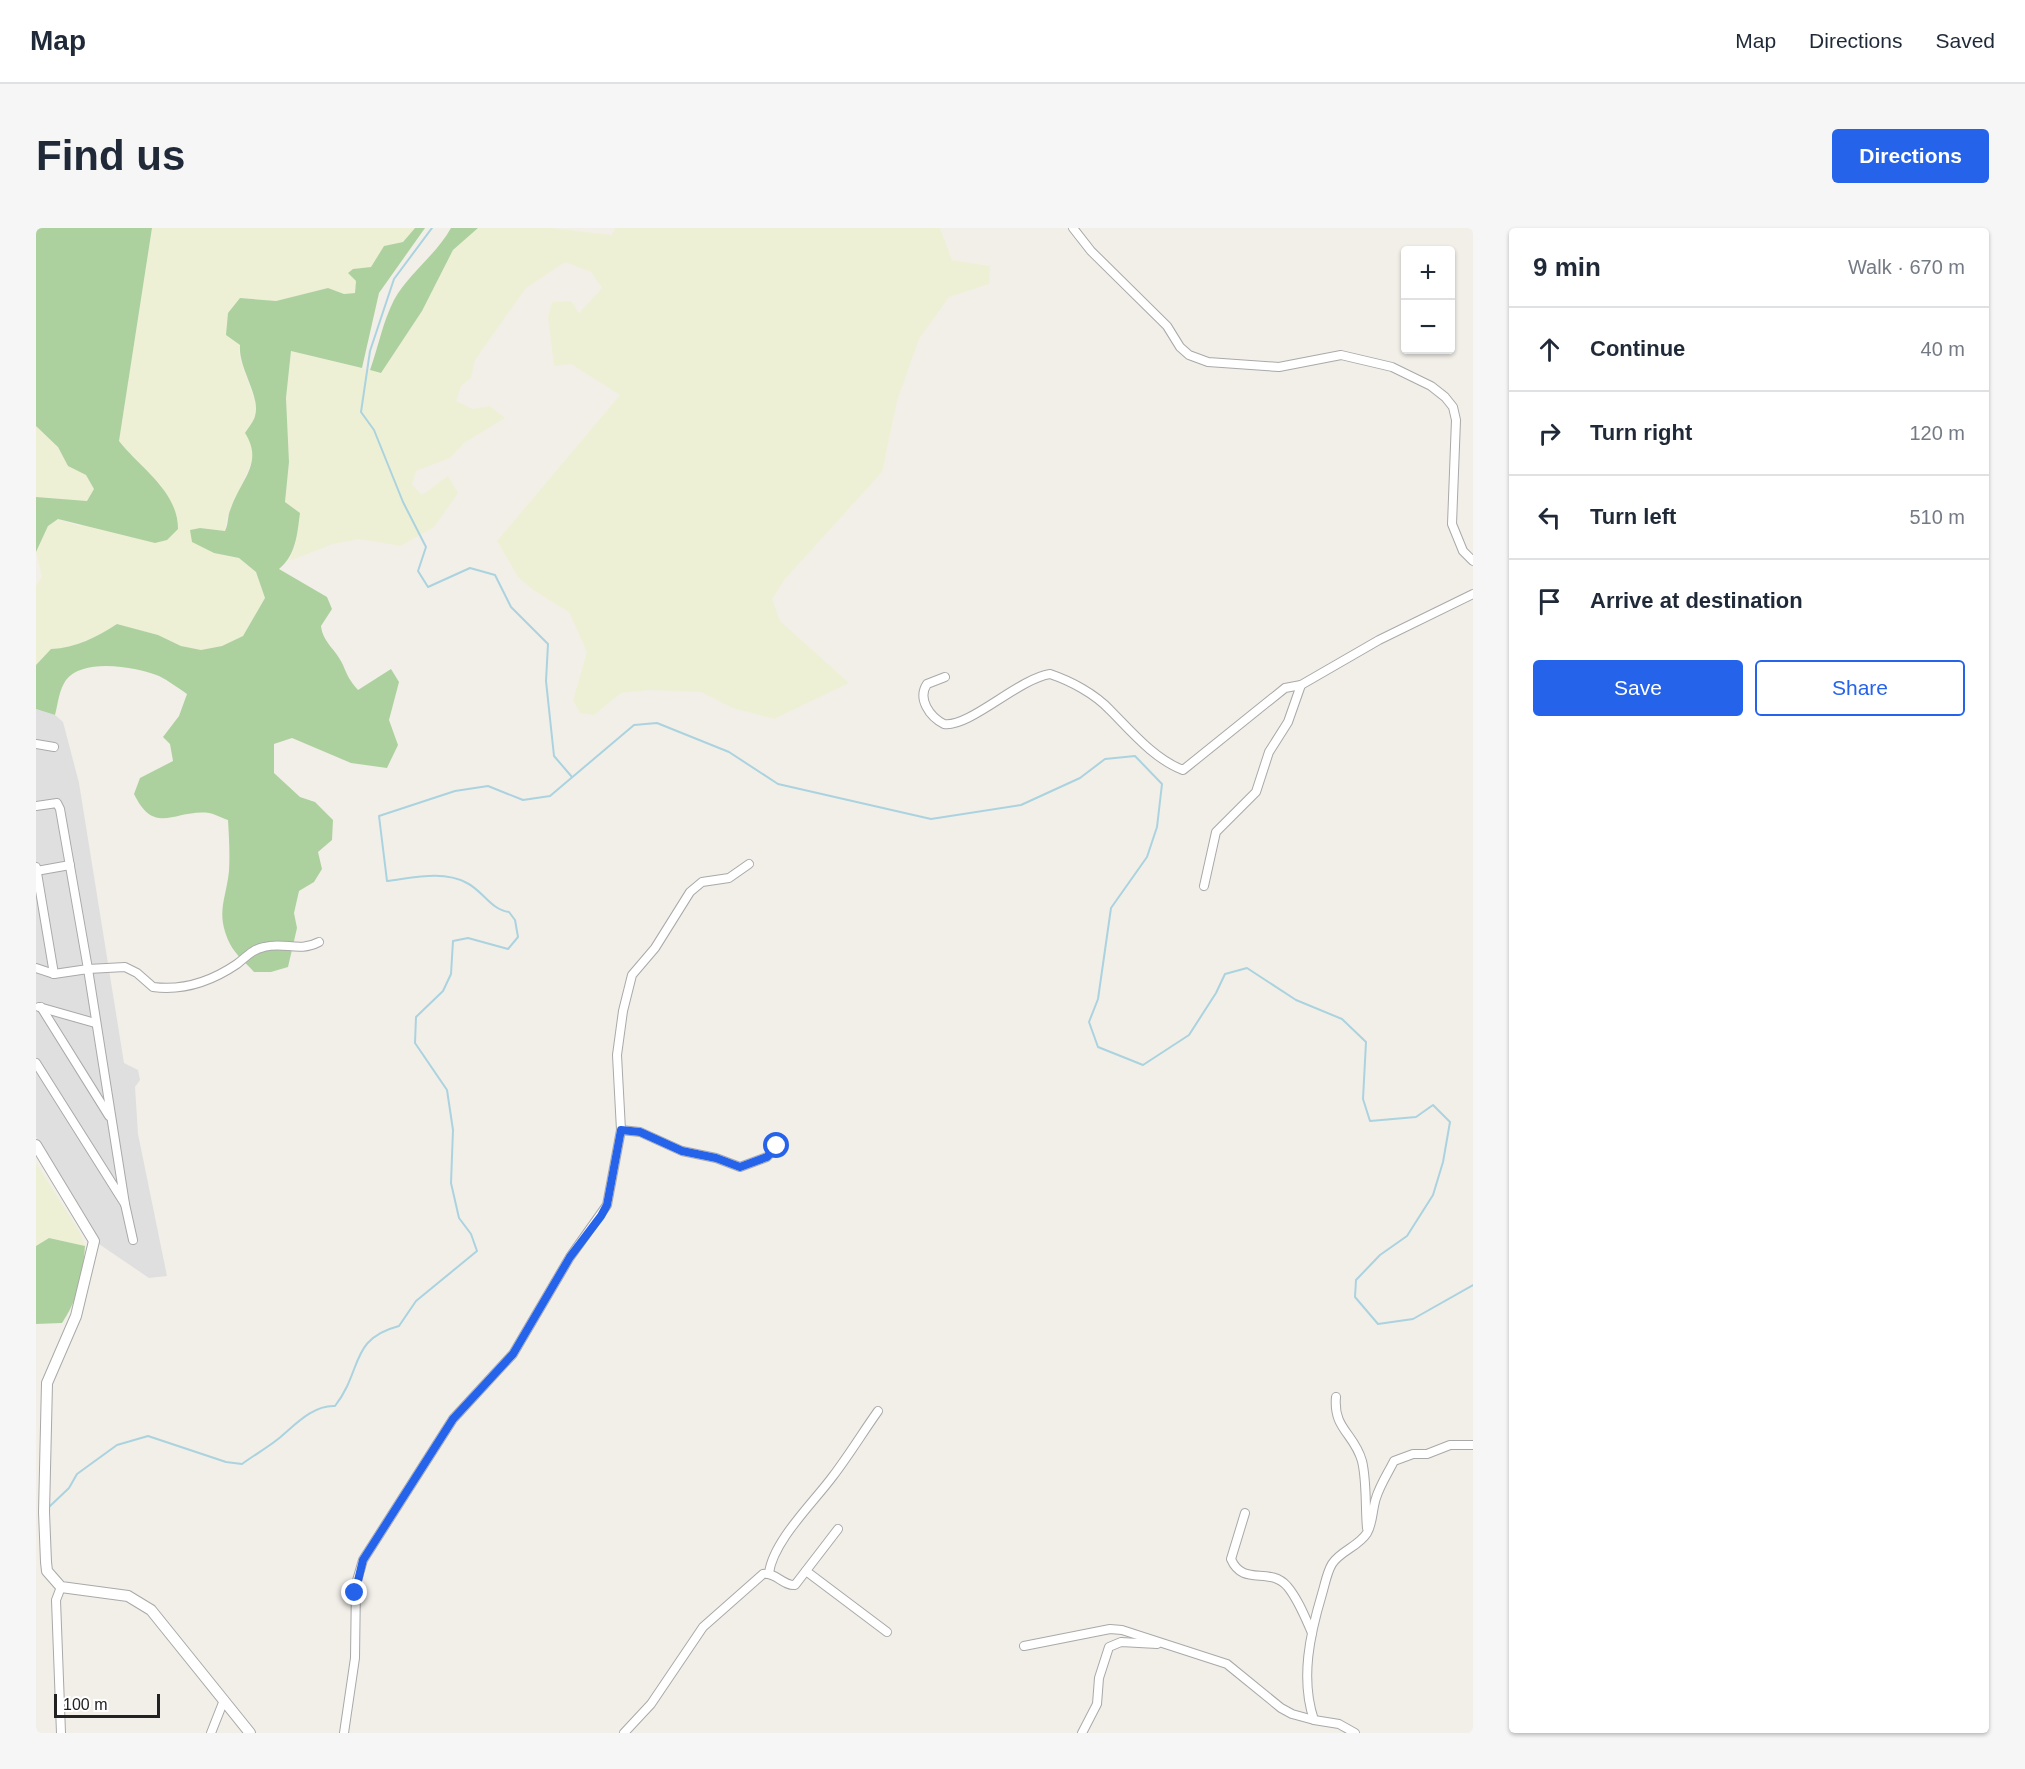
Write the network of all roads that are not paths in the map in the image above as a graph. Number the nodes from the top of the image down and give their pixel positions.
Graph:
1 (1073, 228) edge
2 (1473, 561) edge
3 (1473, 594) edge
4 (945, 677) dead end
5 (1301, 685) junction
6 (36, 744) edge
7 (54, 747) dead end
8 (36, 806) edge
9 (750, 864) dead end
10 (70, 866) junction
11 (36, 870) edge
12 (1204, 886) dead end
13 (319, 942) dead end
14 (36, 968) edge
15 (88, 969) junction
16 (54, 974) junction
17 (38, 1006) edge
18 (96, 1023) junction
19 (36, 1063) edge
20 (113, 1122) junction
21 (621, 1130) junction
22 (36, 1145) edge
23 (777, 1146) dead end
24 (125, 1204) junction
25 (133, 1240) dead end
26 (1336, 1397) dead end
27 (878, 1411) dead end
28 (1473, 1445) edge
29 (1245, 1514) dead end
30 (838, 1529) dead end
31 (1368, 1532) junction
32 (806, 1571) junction
33 (769, 1573) junction
34 (62, 1587) junction
35 (887, 1632) dead end
36 (1312, 1633) junction
37 (1161, 1644) junction
38 (1024, 1647) dead end
39 (224, 1700) junction
40 (1314, 1720) junction
41 (61, 1733) edge
42 (211, 1733) edge
43 (250, 1733) edge
44 (344, 1733) edge
45 (624, 1733) edge
46 (1082, 1733) edge
47 (1355, 1733) edge

1 - 2 street
3 - 5 street
4 - 5 street
5 - 12 street
6 - 7 street
8 - 10 street
9 - 21 street
10 - 11 street
10 - 15 street
11 - 16 street
13 - 15 street
14 - 16 street
15 - 16 street
15 - 18 street
17 - 18 street
17 - 20 street
18 - 20 street
19 - 24 street
20 - 24 street
21 - 23 street
21 - 44 street
22 - 34 street
24 - 25 street
26 - 31 street
27 - 33 street
28 - 31 street
29 - 36 street
30 - 32 street
31 - 36 street
32 - 33 street
32 - 35 street
33 - 45 street
34 - 39 street
34 - 41 street
36 - 40 street
37 - 38 street
37 - 40 street
37 - 46 street
39 - 42 street
39 - 43 street
40 - 47 street

